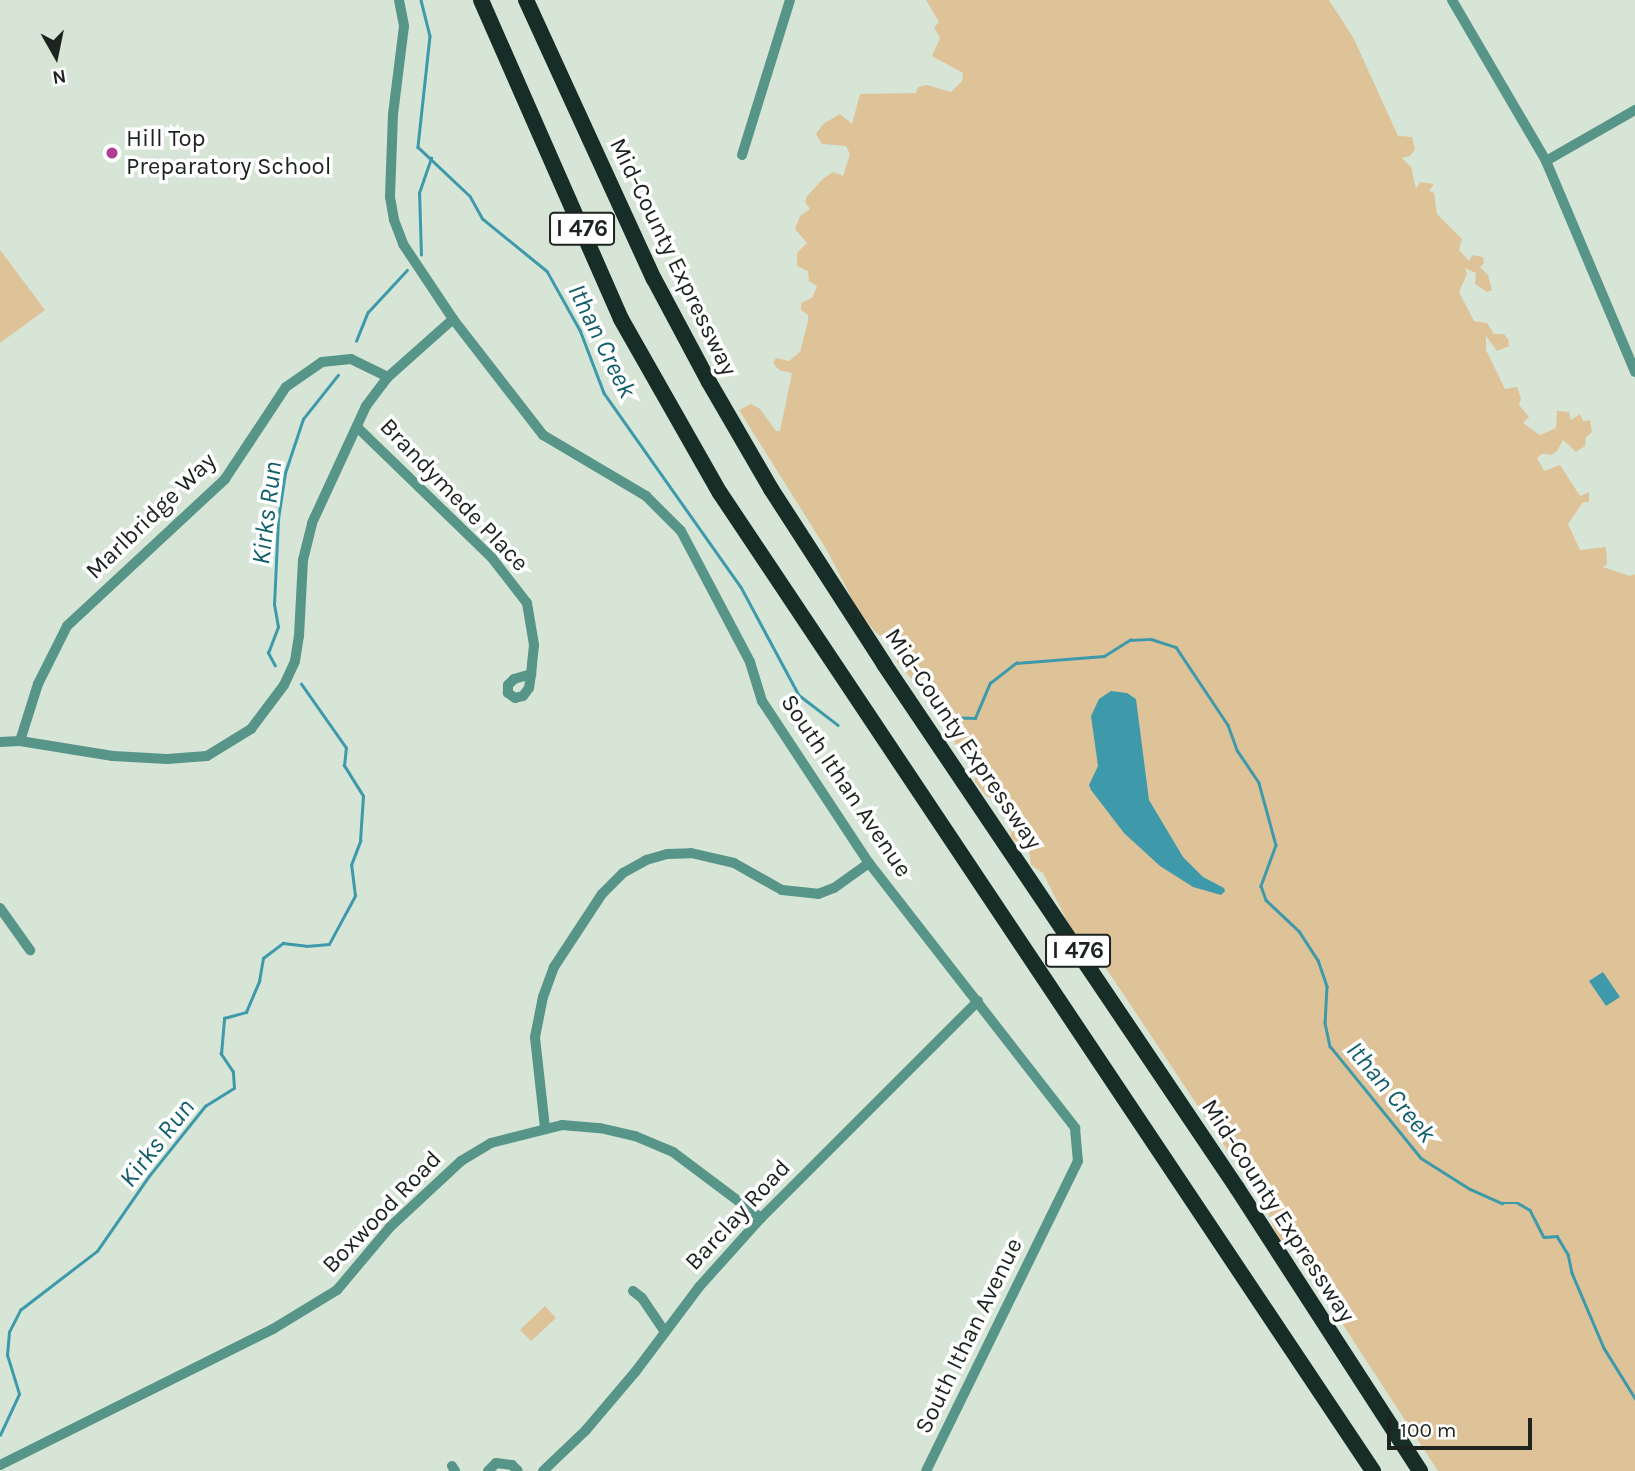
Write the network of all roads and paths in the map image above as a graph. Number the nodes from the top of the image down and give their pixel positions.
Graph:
1 (399, 0) edge
2 (481, 0) edge
3 (526, 0) edge
4 (790, 0) edge
5 (1452, 0) edge
6 (1635, 110) edge
7 (742, 155) dead end
8 (1546, 161) junction
9 (453, 319) junction
10 (1635, 372) edge
11 (388, 377) junction
12 (357, 427) junction
13 (531, 674) dead end
14 (20, 741) junction
15 (0, 742) edge
16 (869, 863) junction
17 (0, 908) edge
18 (30, 950) dead end
19 (978, 1001) junction
20 (545, 1128) junction
21 (761, 1218) junction
22 (632, 1291) dead end
23 (665, 1332) junction
24 (0, 1465) edge
25 (488, 1471) edge
26 (518, 1471) edge
27 (543, 1471) edge
28 (926, 1471) edge
29 (1373, 1471) edge
30 (1420, 1471) edge

1 - 9 street, South Ithan Avenue
2 - 29 highway, I 476
3 - 30 highway, Mid-County Expressway / I 476
4 - 7 street
5 - 8 street
6 - 8 street
8 - 10 street
9 - 11 street
9 - 16 street, South Ithan Avenue
11 - 12 street
11 - 14 street, Marlbridge Way
12 - 13 street, Brandymede Place
12 - 14 street
14 - 15 street
16 - 19 street, South Ithan Avenue
16 - 20 street
17 - 18 street
19 - 21 street, Barclay Road
19 - 28 street, South Ithan Avenue
20 - 21 street, Boxwood Road
20 - 24 street, Boxwood Road
21 - 23 street, Barclay Road
22 - 23 street
23 - 27 street, Barclay Road
25 - 26 street

